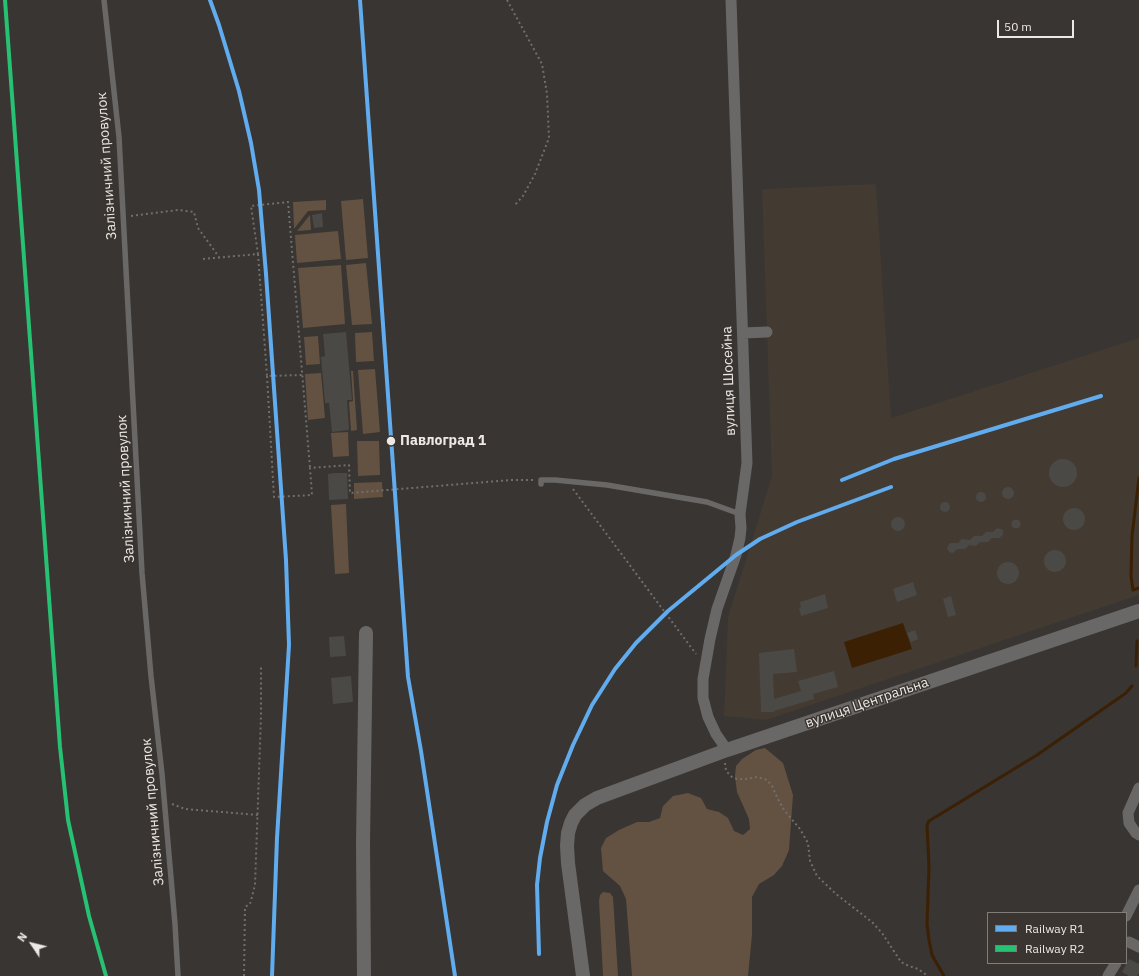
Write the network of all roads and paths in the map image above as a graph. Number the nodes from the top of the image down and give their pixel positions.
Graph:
1 (104, 0) edge
2 (507, 0) edge
3 (731, 0) edge
4 (514, 206) dead end
5 (124, 217) junction
6 (258, 254) junction
7 (219, 257) junction
8 (203, 259) dead end
9 (767, 332) dead end
10 (743, 333) junction
11 (302, 375) junction
12 (267, 376) junction
13 (310, 468) junction
14 (566, 480) junction
15 (541, 482) joint
16 (740, 514) junction
17 (1139, 611) edge
18 (366, 633) dead end
19 (705, 666) junction
20 (261, 667) dead end
21 (726, 750) junction
22 (1139, 788) edge
23 (164, 800) junction
24 (258, 815) junction
25 (1139, 835) edge
26 (1139, 890) edge
27 (1127, 914) edge
28 (1115, 964) edge
29 (178, 976) edge
30 (244, 976) edge
31 (364, 976) edge
32 (583, 976) edge
33 (928, 976) edge
34 (1108, 976) edge

1 - 5 lane, Залізничний провулок
2 - 4 path
3 - 10 street, вулиця Шосейна
5 - 7 path
5 - 23 lane, Залізничний провулок
6 - 7 path
6 - 11 path
6 - 12 path
7 - 8 path
9 - 10 street
10 - 16 street, вулиця Шосейна
11 - 12 path
11 - 13 path
12 - 13 path
13 - 15 path
14 - 15 lane
14 - 16 lane
14 - 19 path
16 - 19 street, вулиця Шосейна
17 - 21 street, вулиця Центральна
18 - 31 street
19 - 21 street, вулиця Шосейна
20 - 24 path
21 - 32 street, вулиця Центральна
21 - 33 path
22 - 25 street
23 - 24 path
23 - 29 lane, Залізничний провулок
24 - 30 path
26 - 27 street
28 - 34 street

